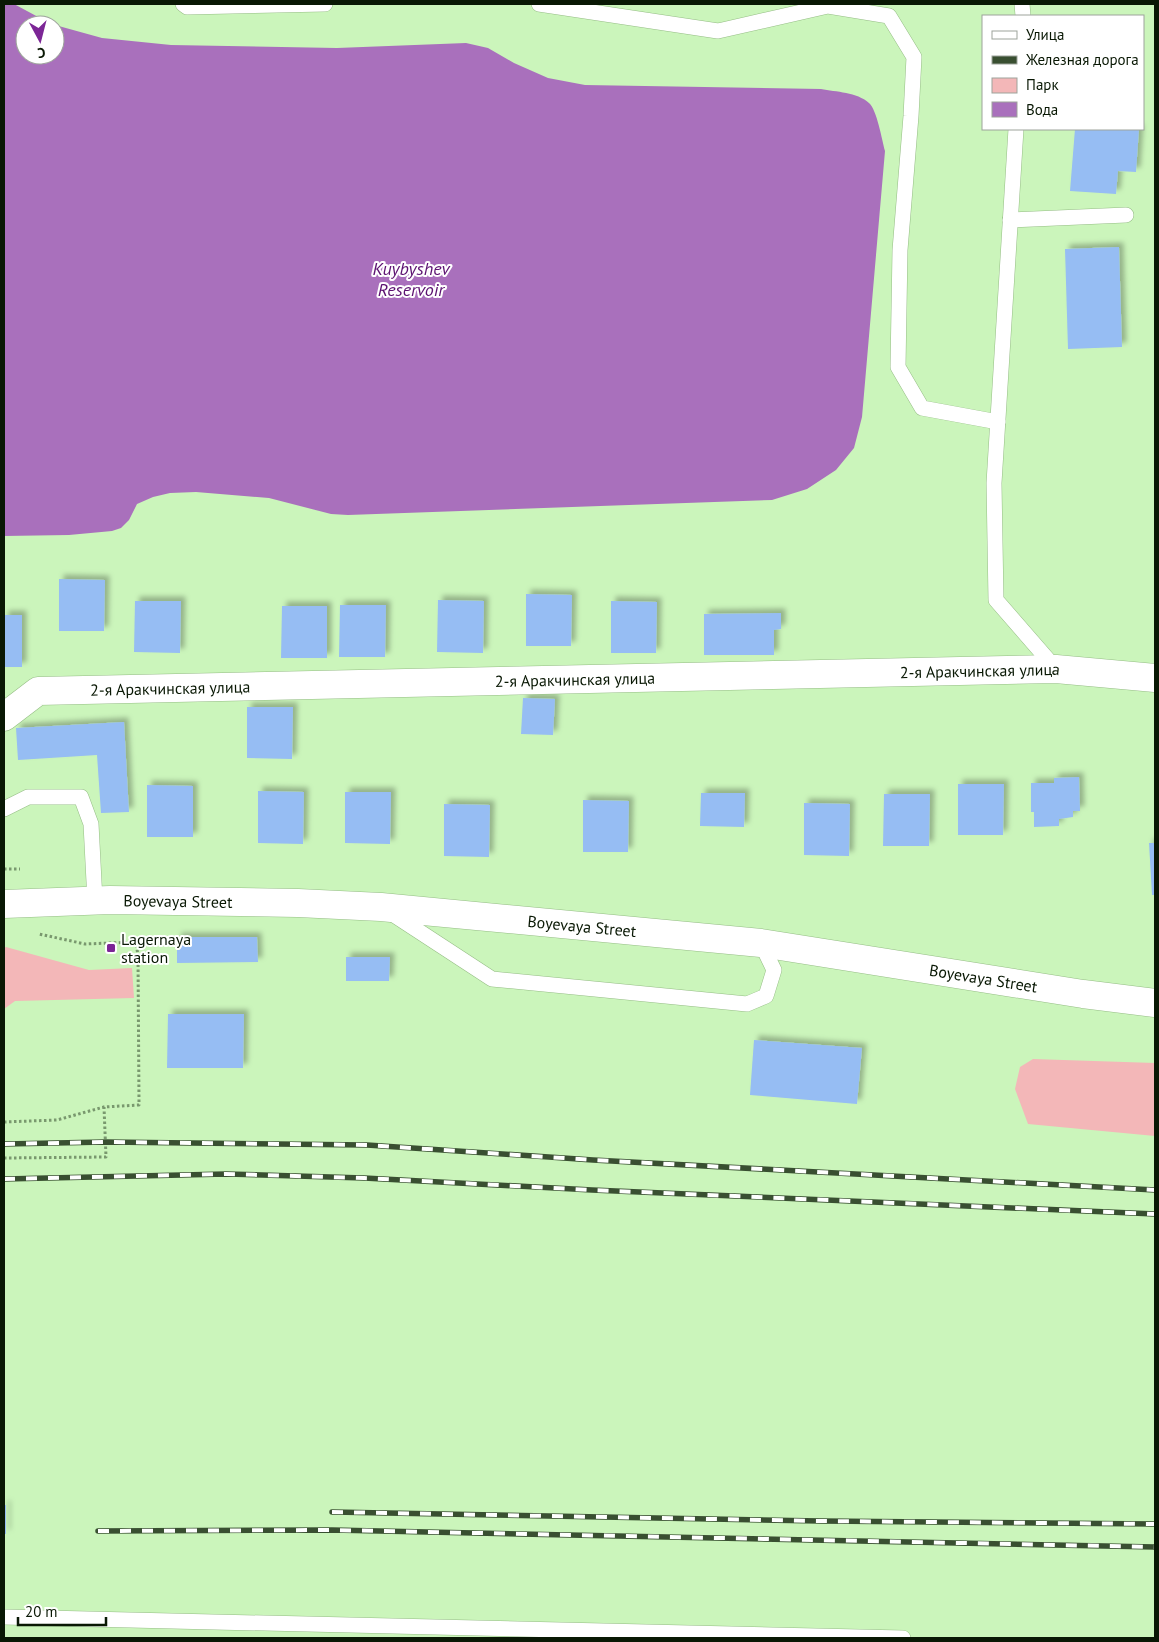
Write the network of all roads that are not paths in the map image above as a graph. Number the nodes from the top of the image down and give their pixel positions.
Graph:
1 (183, 4) edge
2 (325, 4) edge
3 (539, 4) edge
4 (1016, 130) edge
5 (1126, 215) dead end
6 (1010, 220) junction
7 (998, 422) junction
8 (1056, 669) junction
9 (1155, 678) edge
10 (4, 717) edge
11 (4, 809) edge
12 (95, 901) junction
13 (4, 904) edge
14 (381, 907) junction
15 (761, 943) junction
16 (1155, 1003) edge
17 (4, 1617) edge
18 (903, 1638) edge

1 - 2 lane
3 - 7 lane
4 - 6 lane
5 - 6 lane
6 - 7 lane
7 - 8 lane
8 - 9 main road, 2-я Аракчинская улица
8 - 10 main road, 2-я Аракчинская улица
11 - 12 lane
12 - 13 main road, Boyevaya Street
12 - 14 main road, Boyevaya Street
14 - 15 main road, Boyevaya Street
14 - 15 lane
15 - 16 main road, Boyevaya Street
17 - 18 lane

